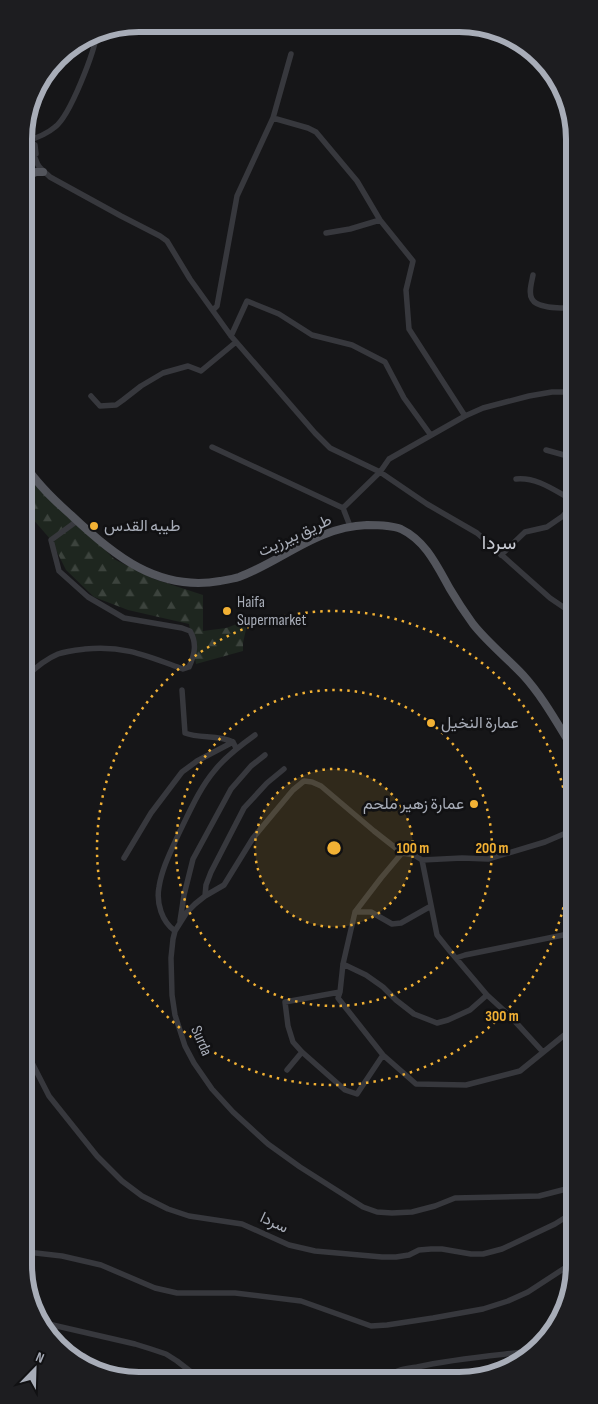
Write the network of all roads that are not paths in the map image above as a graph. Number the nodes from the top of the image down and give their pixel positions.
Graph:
1 (96, 42) edge
2 (291, 54) dead end
3 (273, 118) junction
4 (33, 138) edge
5 (33, 151) edge
6 (43, 172) junction
7 (33, 173) edge
8 (380, 220) junction
9 (326, 233) dead end
10 (533, 275) dead end
11 (566, 308) edge
12 (213, 310) junction
13 (234, 339) junction
14 (566, 392) edge
15 (91, 396) dead end
16 (465, 416) junction
17 (430, 434) junction
18 (212, 448) dead end
19 (546, 450) dead end
20 (566, 453) edge
21 (380, 472) junction
22 (33, 477) edge
23 (516, 479) dead end
24 (566, 497) edge
25 (343, 508) junction
26 (566, 513) edge
27 (77, 521) junction
28 (350, 526) junction
29 (501, 555) junction
30 (566, 609) edge
31 (33, 672) edge
32 (182, 690) dead end
33 (255, 735) dead end
34 (565, 736) edge
35 (235, 745) junction
36 (265, 755) dead end
37 (284, 769) dead end
38 (565, 833) edge
39 (402, 852) junction
40 (124, 858) dead end
41 (422, 860) junction
42 (205, 896) junction
43 (431, 906) junction
44 (355, 912) junction
45 (180, 923) junction
46 (175, 931) junction
47 (565, 935) edge
48 (456, 958) junction
49 (343, 964) junction
50 (340, 992) junction
51 (487, 995) junction
52 (565, 1034) edge
53 (302, 1052) junction
54 (543, 1052) junction
55 (382, 1055) junction
56 (32, 1063) edge
57 (287, 1070) dead end
58 (565, 1189) edge
59 (565, 1217) edge
60 (32, 1253) edge
61 (565, 1268) edge
62 (52, 1325) edge
63 (520, 1353) edge
64 (191, 1372) edge
65 (392, 1372) edge

1 - 4 street
2 - 3 street
3 - 8 street
3 - 12 street
5 - 6 street
6 - 7 main road
6 - 12 street
8 - 9 street
8 - 16 street
10 - 11 street
12 - 13 street
13 - 15 street
13 - 17 street
13 - 21 street
14 - 16 street
16 - 17 street
17 - 21 street
18 - 25 street
19 - 20 street
21 - 25 street
21 - 29 street
22 - 27 main road, طريق بيرزيت
23 - 24 street
25 - 28 street
26 - 29 street
27 - 28 main road, طريق بيرزيت
27 - 31 street
28 - 34 main road, طريق بيرزيت
29 - 30 street
32 - 35 street
33 - 35 street
35 - 40 street
35 - 46 street
36 - 45 street
37 - 42 street
38 - 41 street, Surda
39 - 41 street, Surda
39 - 42 street, Surda
39 - 44 street
41 - 43 street
42 - 45 street, Surda
43 - 44 street
43 - 48 street
44 - 49 street
45 - 46 street, Surda
46 - 58 street, Surda
47 - 48 street
48 - 51 street
49 - 50 street
49 - 51 street
50 - 53 street
50 - 55 street
51 - 54 street
52 - 54 street
53 - 55 street
53 - 57 street
54 - 55 street
56 - 59 street, سردا
60 - 61 street
62 - 64 street
63 - 65 street

